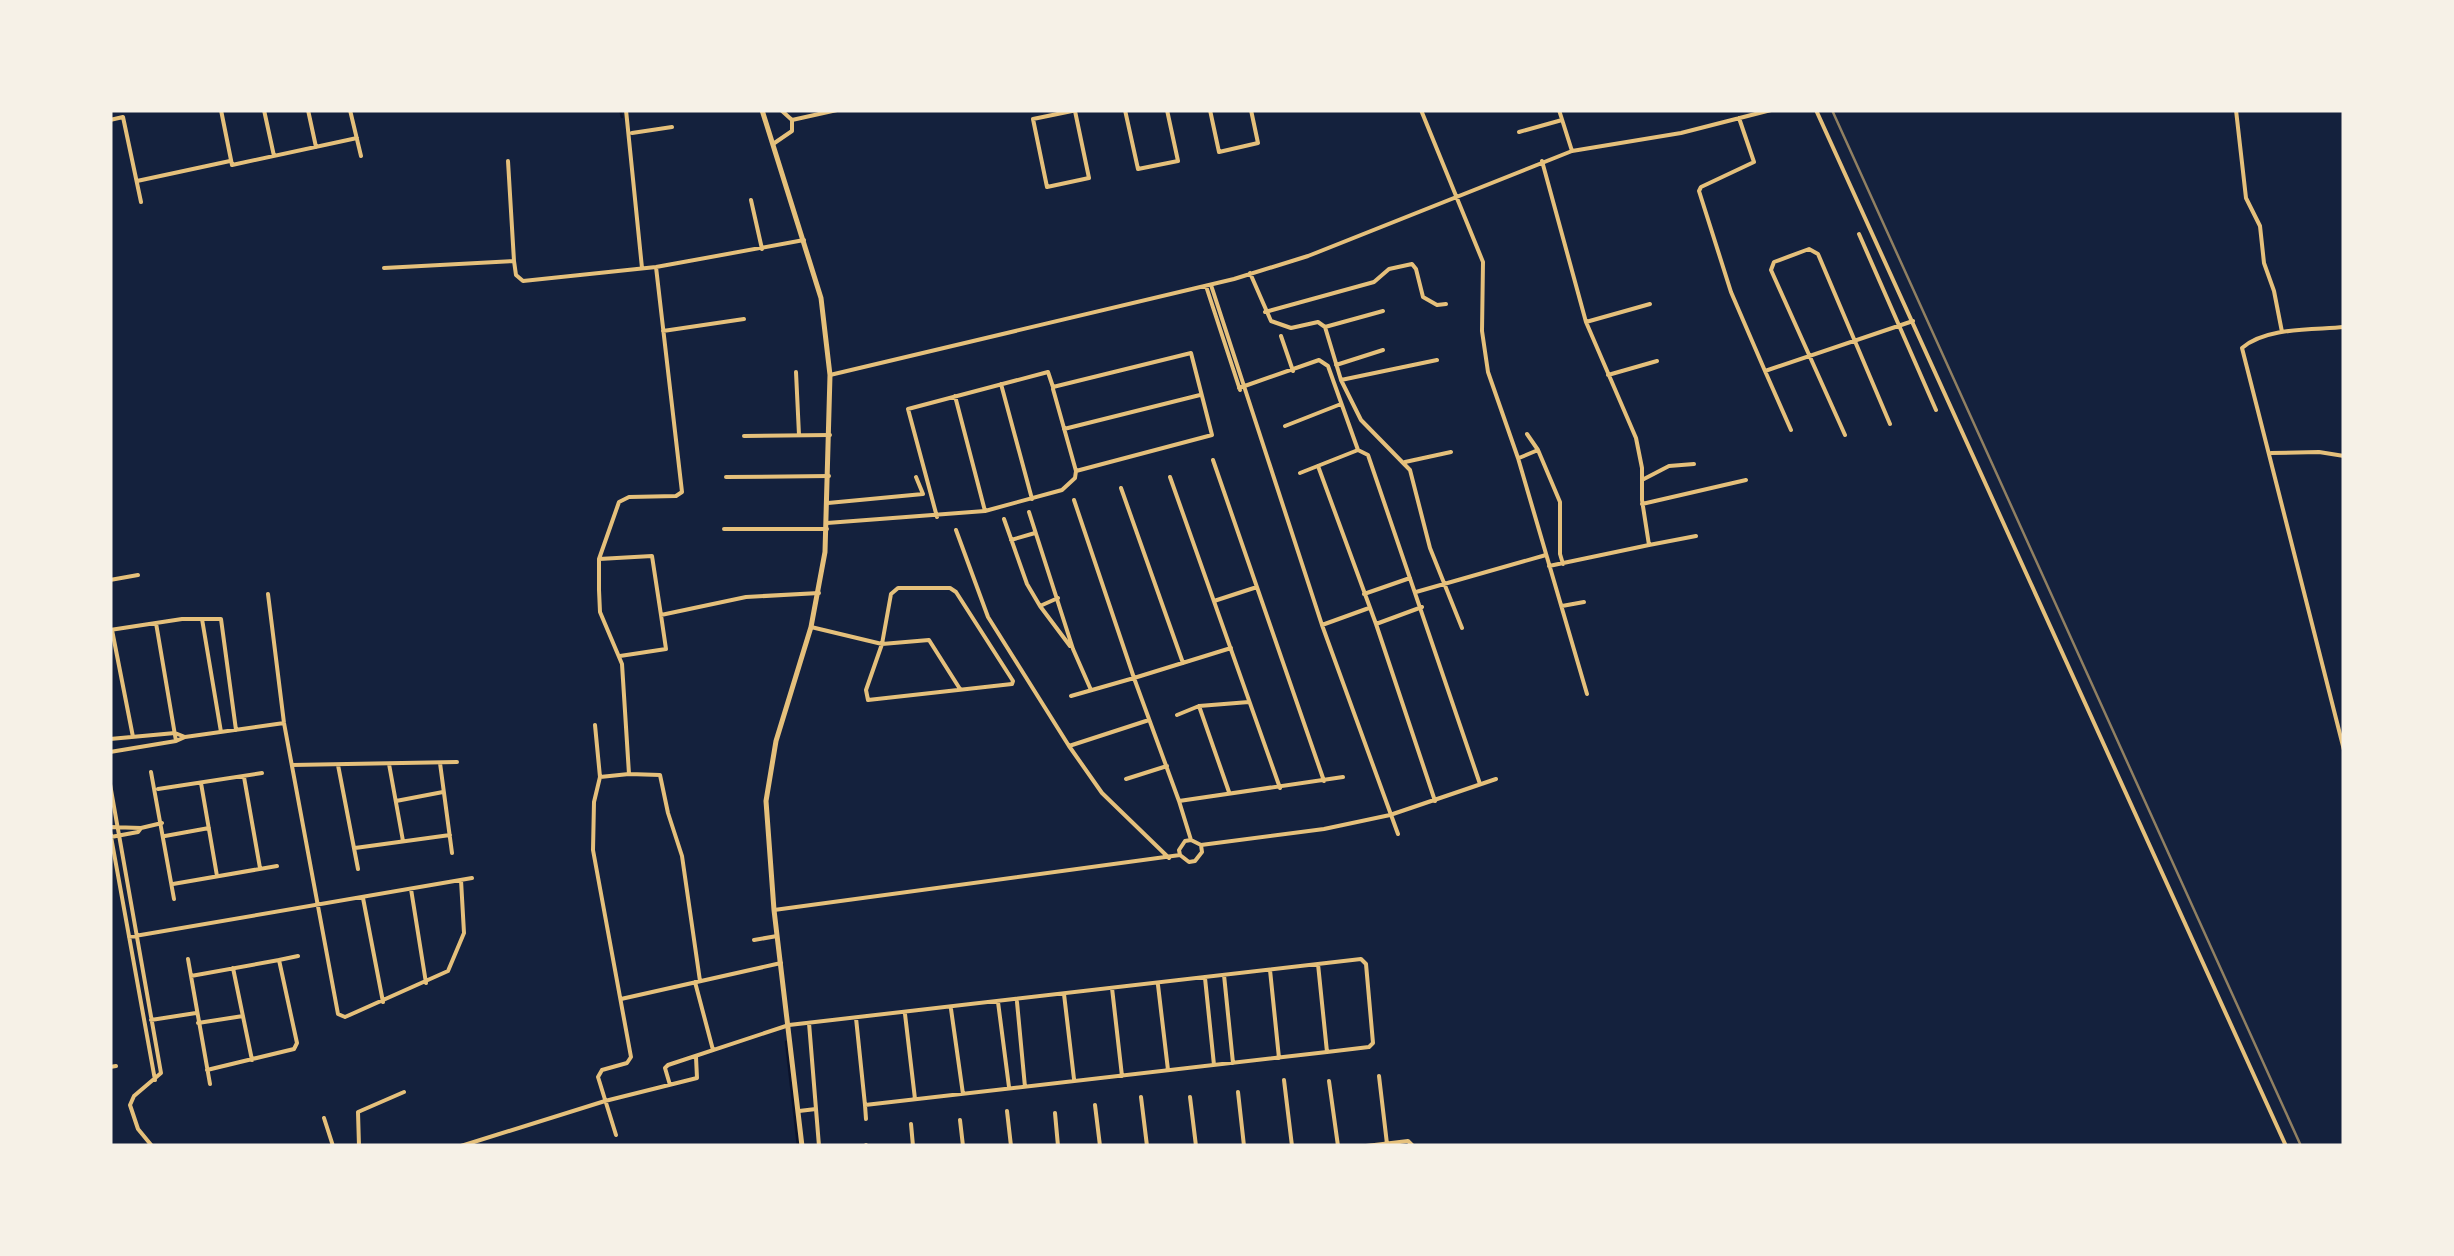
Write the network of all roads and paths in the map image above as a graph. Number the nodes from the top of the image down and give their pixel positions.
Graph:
1 (221, 110) edge
2 (264, 110) edge
3 (308, 110) edge
4 (350, 110) edge
5 (626, 110) edge
6 (762, 110) edge
7 (781, 110) edge
8 (837, 110) edge
9 (1076, 110) edge
10 (1125, 110) edge
11 (1167, 110) edge
12 (1210, 110) edge
13 (1251, 110) edge
14 (1421, 110) edge
15 (1558, 110) edge
16 (1770, 110) edge
17 (1816, 110) edge
18 (2236, 110) edge
19 (1739, 118) junction
20 (110, 120) edge
21 (792, 120) junction
22 (1562, 120) junction
23 (672, 127) dead end
24 (1518, 132) dead end
25 (630, 133) junction
26 (357, 138) junction
27 (773, 144) junction
28 (316, 147) junction
29 (1572, 151) junction
30 (274, 156) junction
31 (360, 156) dead end
32 (231, 160) junction
33 (508, 161) dead end
34 (1542, 161) junction
35 (137, 181) junction
36 (1458, 197) junction
37 (751, 200) dead end
38 (141, 202) dead end
39 (1859, 234) dead end
40 (804, 240) junction
41 (762, 248) junction
42 (514, 262) junction
43 (656, 267) junction
44 (384, 268) dead end
45 (642, 268) junction
46 (1250, 273) junction
47 (1208, 285) junction
48 (1446, 304) dead end
49 (1650, 304) dead end
50 (1383, 311) dead end
51 (1265, 312) junction
52 (744, 320) dead end
53 (1586, 322) junction
54 (1912, 322) junction
55 (1900, 326) junction
56 (1325, 327) junction
57 (2344, 327) edge
58 (666, 331) junction
59 (2282, 332) junction
60 (1281, 336) dead end
61 (1855, 340) junction
62 (1383, 350) dead end
63 (1809, 356) junction
64 (1437, 360) dead end
65 (1657, 361) dead end
66 (1336, 365) junction
67 (1294, 370) junction
68 (1765, 371) junction
69 (796, 372) dead end
70 (830, 375) junction
71 (1608, 375) junction
72 (1341, 380) junction
73 (1001, 384) junction
74 (1053, 387) junction
75 (1242, 389) junction
76 (1202, 394) junction
77 (955, 396) junction
78 (1342, 404) junction
79 (1936, 410) dead end
80 (1890, 424) dead end
81 (1285, 426) dead end
82 (1064, 429) junction
83 (1791, 430) dead end
84 (1527, 434) dead end
85 (800, 435) junction
86 (830, 435) junction
87 (1845, 435) dead end
88 (744, 436) dead end
89 (1358, 450) junction
90 (1537, 450) junction
91 (1450, 452) dead end
92 (2271, 453) junction
93 (2344, 456) edge
94 (1518, 458) junction
95 (1213, 460) dead end
96 (1405, 462) junction
97 (1694, 464) dead end
98 (1318, 466) junction
99 (1076, 472) junction
100 (1300, 473) dead end
101 (829, 476) junction
102 (916, 476) dead end
103 (1170, 477) dead end
104 (726, 478) dead end
105 (1642, 480) junction
106 (1746, 480) dead end
107 (1121, 488) dead end
108 (1032, 500) junction
109 (1074, 500) dead end
110 (828, 503) junction
111 (1642, 504) junction
112 (985, 511) junction
113 (1029, 512) dead end
114 (937, 516) junction
115 (1004, 519) dead end
116 (827, 526) junction
117 (724, 529) dead end
118 (956, 530) dead end
119 (1036, 532) junction
120 (1696, 536) dead end
121 (1011, 540) junction
122 (1649, 544) junction
123 (1546, 555) junction
124 (601, 559) junction
125 (1556, 565) junction
126 (138, 576) dead end
127 (1410, 578) junction
128 (110, 580) edge
129 (1444, 582) junction
130 (1257, 588) junction
131 (1416, 592) junction
132 (819, 593) junction
133 (268, 594) dead end
134 (1364, 594) junction
135 (1058, 598) junction
136 (1213, 602) junction
137 (1583, 602) dead end
138 (1040, 606) junction
139 (1562, 606) junction
140 (1369, 608) junction
141 (1422, 608) junction
142 (661, 615) junction
143 (202, 619) junction
144 (156, 624) junction
145 (1376, 624) junction
146 (1322, 625) junction
147 (1462, 628) dead end
148 (816, 629) junction
149 (111, 630) edge
150 (882, 644) junction
151 (1230, 648) junction
152 (1073, 649) junction
153 (620, 656) junction
154 (1183, 663) junction
155 (1134, 678) junction
156 (960, 690) junction
157 (1091, 690) junction
158 (1587, 694) dead end
159 (1071, 696) dead end
160 (1248, 702) junction
161 (1199, 706) junction
162 (1177, 715) dead end
163 (1150, 720) junction
164 (284, 722) junction
165 (594, 725) dead end
166 (236, 730) junction
167 (221, 732) junction
168 (175, 733) junction
169 (133, 737) junction
170 (184, 737) junction
171 (110, 739) edge
172 (176, 741) junction
173 (1070, 746) junction
174 (2344, 750) edge
175 (110, 752) edge
176 (440, 762) junction
177 (457, 762) dead end
178 (292, 764) junction
179 (338, 764) junction
180 (389, 764) junction
181 (1167, 766) junction
182 (151, 772) dead end
183 (262, 773) dead end
184 (629, 774) junction
185 (244, 776) junction
186 (600, 776) junction
187 (1343, 776) dead end
188 (1126, 779) dead end
189 (1496, 779) dead end
190 (201, 782) junction
191 (1324, 782) junction
192 (110, 784) edge
193 (1480, 784) junction
194 (1280, 788) junction
195 (156, 790) junction
196 (443, 792) junction
197 (1230, 794) junction
198 (1435, 800) junction
199 (396, 801) junction
200 (1179, 801) junction
201 (1390, 815) junction
202 (162, 823) junction
203 (118, 826) junction
204 (140, 828) junction
205 (209, 828) junction
206 (110, 832) edge
207 (1398, 834) dead end
208 (450, 835) junction
209 (120, 836) junction
210 (164, 836) junction
211 (1191, 840) junction
212 (403, 841) junction
213 (1201, 846) junction
214 (355, 848) junction
215 (452, 853) dead end
216 (1180, 856) junction
217 (1169, 858) junction
218 (277, 866) dead end
219 (260, 868) junction
220 (358, 869) dead end
221 (217, 876) junction
222 (472, 878) dead end
223 (462, 880) junction
224 (173, 884) junction
225 (411, 888) junction
226 (363, 896) junction
227 (174, 899) dead end
228 (315, 904) junction
229 (774, 910) junction
230 (136, 935) junction
231 (773, 936) junction
232 (128, 937) junction
233 (754, 940) dead end
234 (298, 956) dead end
235 (188, 959) dead end
236 (279, 960) junction
237 (781, 964) junction
238 (1318, 964) junction
239 (233, 968) junction
240 (1270, 970) junction
241 (1224, 975) junction
242 (191, 976) junction
243 (1204, 978) junction
244 (697, 982) junction
245 (426, 983) junction
246 (1158, 983) junction
247 (1112, 988) junction
248 (1064, 994) junction
249 (621, 999) junction
250 (1016, 1000) junction
251 (383, 1002) junction
252 (998, 1002) junction
253 (951, 1008) junction
254 (196, 1013) junction
255 (904, 1013) junction
256 (243, 1016) junction
257 (856, 1018) junction
258 (151, 1020) junction
259 (144, 1021) junction
260 (198, 1023) junction
261 (809, 1023) junction
262 (789, 1026) junction
263 (714, 1052) junction
264 (1327, 1052) junction
265 (696, 1057) junction
266 (1279, 1058) junction
267 (252, 1060) junction
268 (1233, 1063) junction
269 (1214, 1065) junction
270 (208, 1070) junction
271 (1168, 1070) junction
272 (1122, 1076) junction
273 (1379, 1076) dead end
274 (155, 1080) junction
275 (1284, 1080) dead end
276 (1074, 1081) junction
277 (1329, 1081) dead end
278 (210, 1084) dead end
279 (670, 1085) junction
280 (1026, 1086) junction
281 (1009, 1088) junction
282 (404, 1092) dead end
283 (1238, 1092) dead end
284 (962, 1094) junction
285 (1142, 1096) dead end
286 (1190, 1097) dead end
287 (914, 1099) junction
288 (605, 1101) junction
289 (1095, 1105) dead end
290 (865, 1106) junction
291 (816, 1109) junction
292 (804, 1110) junction
293 (1008, 1112) dead end
294 (1055, 1114) dead end
295 (324, 1118) dead end
296 (866, 1119) dead end
297 (960, 1120) dead end
298 (911, 1124) dead end
299 (616, 1135) dead end
300 (1387, 1144) edge
301 (152, 1146) edge
302 (333, 1146) edge
303 (358, 1146) edge
304 (462, 1146) edge
305 (802, 1146) edge
306 (819, 1146) edge
307 (914, 1146) edge
308 (962, 1146) edge
309 (1010, 1146) edge
310 (1058, 1146) edge
311 (1100, 1146) edge
312 (1148, 1146) edge
313 (1196, 1146) edge
314 (1244, 1146) edge
315 (1292, 1146) edge
316 (1338, 1146) edge
317 (1366, 1146) edge
318 (1413, 1146) edge
319 (2286, 1146) edge

1 - 32 street
2 - 30 street
3 - 28 street
4 - 26 street
5 - 25 street
6 - 27 street
7 - 21 street
8 - 21 street
9 - 9 street
10 - 11 street
12 - 13 street
14 - 36 street
15 - 22 street
16 - 19 street
17 - 54 street
18 - 59 street
19 - 29 street
19 - 68 street
20 - 35 street
21 - 27 street
22 - 24 street
22 - 29 street
23 - 25 street
25 - 45 street
26 - 28 street
26 - 31 street
27 - 40 street
28 - 30 street
29 - 34 street
30 - 32 street
32 - 35 street
33 - 42 street
34 - 36 street
34 - 53 street
35 - 38 street
36 - 46 street
36 - 94 street
37 - 41 street
39 - 55 street
40 - 41 street
40 - 70 street
41 - 43 street
42 - 44 street
42 - 45 street
43 - 45 street
43 - 58 street
46 - 47 street
46 - 51 street
47 - 70 street
47 - 75 street
48 - 51 street
49 - 53 street
50 - 56 street
51 - 56 street
52 - 58 street
53 - 71 street
54 - 55 street
54 - 319 street
55 - 61 street
55 - 79 street
56 - 66 street
57 - 59 street
58 - 124 street
59 - 92 street
60 - 67 street
61 - 63 street
61 - 63 street
61 - 80 street
62 - 66 street
63 - 68 street
63 - 87 street
64 - 72 street
65 - 71 street
66 - 72 street
67 - 75 street
67 - 78 street
68 - 83 street
69 - 85 street
70 - 86 street
71 - 105 street
72 - 96 street
73 - 74 street
73 - 77 street
73 - 108 street
74 - 76 street
74 - 82 street
75 - 146 street
76 - 82 street
76 - 99 street
77 - 112 street
77 - 114 street
78 - 81 street
78 - 89 street
82 - 99 street
84 - 90 street
85 - 86 street
85 - 88 street
86 - 101 street
89 - 98 street
89 - 127 street
90 - 94 street
90 - 125 street
91 - 96 street
92 - 93 street
92 - 174 street
94 - 123 street
95 - 130 street
96 - 129 street
97 - 105 street
98 - 100 street
98 - 134 street
99 - 108 street
101 - 104 street
101 - 110 street
102 - 110 street
103 - 136 street
105 - 111 street
106 - 111 street
107 - 154 street
108 - 112 street
109 - 155 street
110 - 116 street
111 - 122 street
112 - 114 street
113 - 119 street
114 - 116 street
115 - 121 street
116 - 117 street
116 - 132 street
118 - 173 street
119 - 121 street
119 - 135 street
120 - 122 street
121 - 138 street
122 - 125 street
123 - 125 street
123 - 129 street
124 - 142 street
124 - 153 street
125 - 139 street
126 - 128 street
127 - 131 street
127 - 134 street
129 - 131 street
129 - 147 street
130 - 136 street
130 - 191 street
131 - 141 street
132 - 142 street
132 - 148 street
133 - 164 street
134 - 140 street
135 - 138 street
135 - 152 street
136 - 151 street
137 - 139 street
138 - 152 street
139 - 158 street
140 - 145 street
140 - 146 street
141 - 145 street
141 - 193 street
142 - 153 street
143 - 144 street
143 - 166 street
143 - 167 street
144 - 149 street
144 - 168 street
145 - 198 street
146 - 201 street
148 - 150 street
148 - 229 street
149 - 169 street
150 - 156 street
150 - 156 street
150 - 156 street
151 - 154 street
151 - 160 street
152 - 157 street
153 - 184 street
154 - 155 street
155 - 157 street
155 - 163 street
157 - 159 street
160 - 161 street
160 - 194 street
161 - 162 street
161 - 197 street
163 - 173 street
163 - 181 street
164 - 166 street
164 - 178 street
165 - 186 street
166 - 167 street
167 - 170 street
168 - 169 street
168 - 170 street
168 - 172 street
169 - 171 street
170 - 172 street
172 - 175 street
173 - 217 street
176 - 177 street
176 - 180 street
176 - 196 street
178 - 179 street
178 - 228 street
179 - 180 street
179 - 214 street
180 - 199 street
181 - 188 street
181 - 200 street
182 - 195 street
183 - 185 street
184 - 186 street
184 - 244 street
185 - 190 street
185 - 219 street
186 - 249 street
187 - 191 street
189 - 193 street
190 - 195 street
190 - 205 street
191 - 194 street
192 - 203 street
193 - 198 street
194 - 197 street
195 - 202 street
196 - 199 street
196 - 208 street
197 - 200 street
198 - 201 street
199 - 212 street
200 - 211 street
201 - 207 street
201 - 213 street
202 - 204 street
202 - 210 street
203 - 204 street
203 - 206 street
203 - 209 street
204 - 209 street
205 - 210 street
205 - 221 street
206 - 209 street
206 - 232 street
208 - 212 street
208 - 215 street
209 - 230 street
210 - 224 street
211 - 213 street
211 - 216 street
212 - 214 street
213 - 216 street
214 - 220 street
216 - 217 street
217 - 229 street
218 - 219 street
219 - 221 street
221 - 224 street
222 - 223 street
223 - 225 street
223 - 245 street
224 - 227 street
225 - 226 street
225 - 245 street
226 - 228 street
226 - 251 street
228 - 230 street
228 - 251 street
229 - 231 street
230 - 232 street
230 - 258 street
231 - 233 street
231 - 237 street
232 - 259 street
234 - 236 street
235 - 242 street
236 - 239 street
236 - 267 street
237 - 244 street
237 - 262 street
238 - 240 street
238 - 264 street
238 - 264 street
239 - 242 street
239 - 256 street
240 - 241 street
240 - 266 street
241 - 243 street
241 - 268 street
242 - 254 street
243 - 246 street
243 - 269 street
244 - 249 street
244 - 263 street
245 - 251 street
246 - 247 street
246 - 271 street
247 - 248 street
247 - 272 street
248 - 250 street
248 - 276 street
249 - 288 street
250 - 252 street
250 - 280 street
252 - 253 street
252 - 281 street
253 - 255 street
253 - 284 street
254 - 258 street
254 - 260 street
255 - 257 street
255 - 287 street
256 - 260 street
256 - 267 street
257 - 261 street
257 - 290 street
258 - 259 street
258 - 274 street
259 - 274 street
260 - 270 street
261 - 262 street
261 - 291 street
262 - 263 street
262 - 292 street
263 - 265 street
264 - 266 street
265 - 279 street
265 - 279 street
266 - 268 street
267 - 270 street
268 - 269 street
269 - 271 street
270 - 278 street
271 - 272 street
272 - 276 street
273 - 300 street
274 - 301 street
275 - 315 street
276 - 280 street
277 - 316 street
279 - 288 street
280 - 281 street
281 - 284 street
282 - 303 street
283 - 314 street
284 - 287 street
285 - 312 street
286 - 313 street
287 - 290 street
288 - 299 street
288 - 304 street
289 - 311 street
290 - 296 street
291 - 292 street
291 - 306 street
292 - 305 street
293 - 309 street
294 - 310 street
295 - 302 street
297 - 308 street
298 - 307 street
300 - 317 street
300 - 318 street

